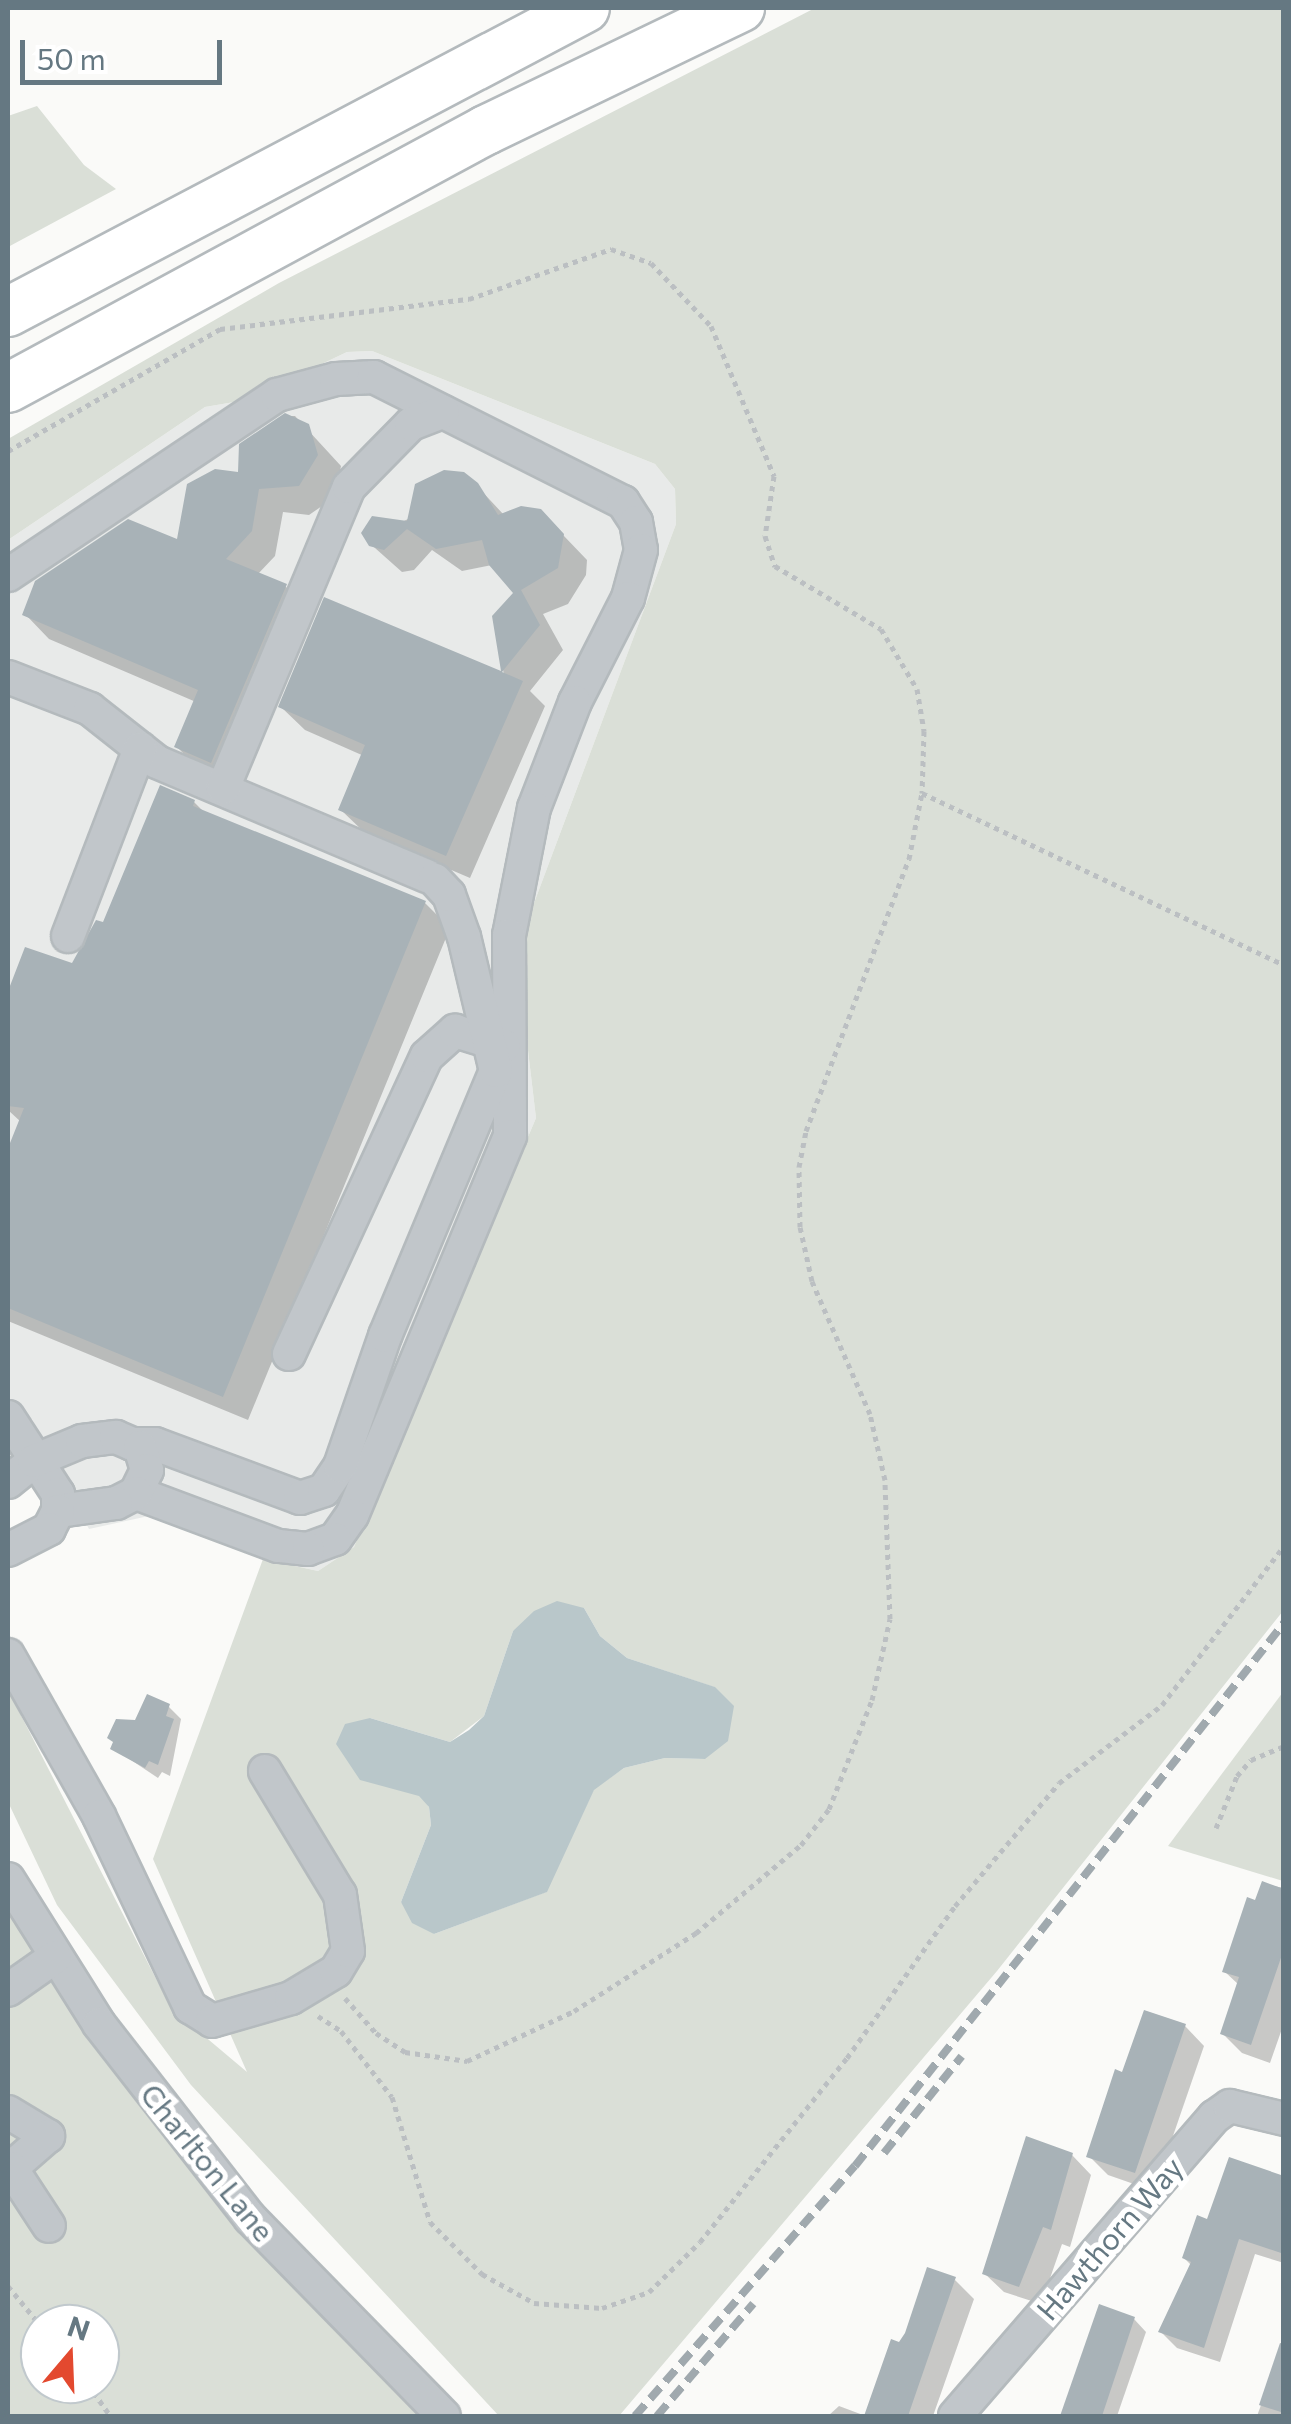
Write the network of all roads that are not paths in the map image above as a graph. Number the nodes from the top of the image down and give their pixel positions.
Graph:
1 (585, 8) edge
2 (740, 8) edge
3 (8, 312) edge
4 (8, 388) edge
5 (443, 412) junction
6 (8, 574) edge
7 (8, 676) edge
8 (140, 748) junction
9 (223, 788) junction
10 (68, 936) dead end
11 (501, 1046) junction
12 (289, 1354) dead end
13 (8, 1417) edge
14 (132, 1444) junction
15 (34, 1461) junction
16 (8, 1482) edge
17 (136, 1493) junction
18 (58, 1511) junction
19 (8, 1550) edge
20 (8, 1655) edge
21 (265, 1771) dead end
22 (8, 1879) edge
23 (55, 1957) junction
24 (8, 1990) edge
25 (8, 2112) edge
26 (1284, 2118) edge
27 (10, 2181) edge
28 (49, 2226) dead end
29 (444, 2416) edge
30 (955, 2416) edge

1 - 3 highway
2 - 4 highway
5 - 6 street
5 - 9 street
5 - 11 street
7 - 8 street
8 - 9 street
8 - 10 street
9 - 11 street
11 - 12 street
11 - 14 street
11 - 17 street
13 - 15 street
14 - 15 street
14 - 17 street
15 - 16 street
15 - 18 street
17 - 18 street
18 - 19 street
20 - 21 street
22 - 23 street, Charlton Lane
23 - 24 street
23 - 29 street, Charlton Lane
25 - 27 street
26 - 30 street, Hawthorn Way
27 - 28 street

